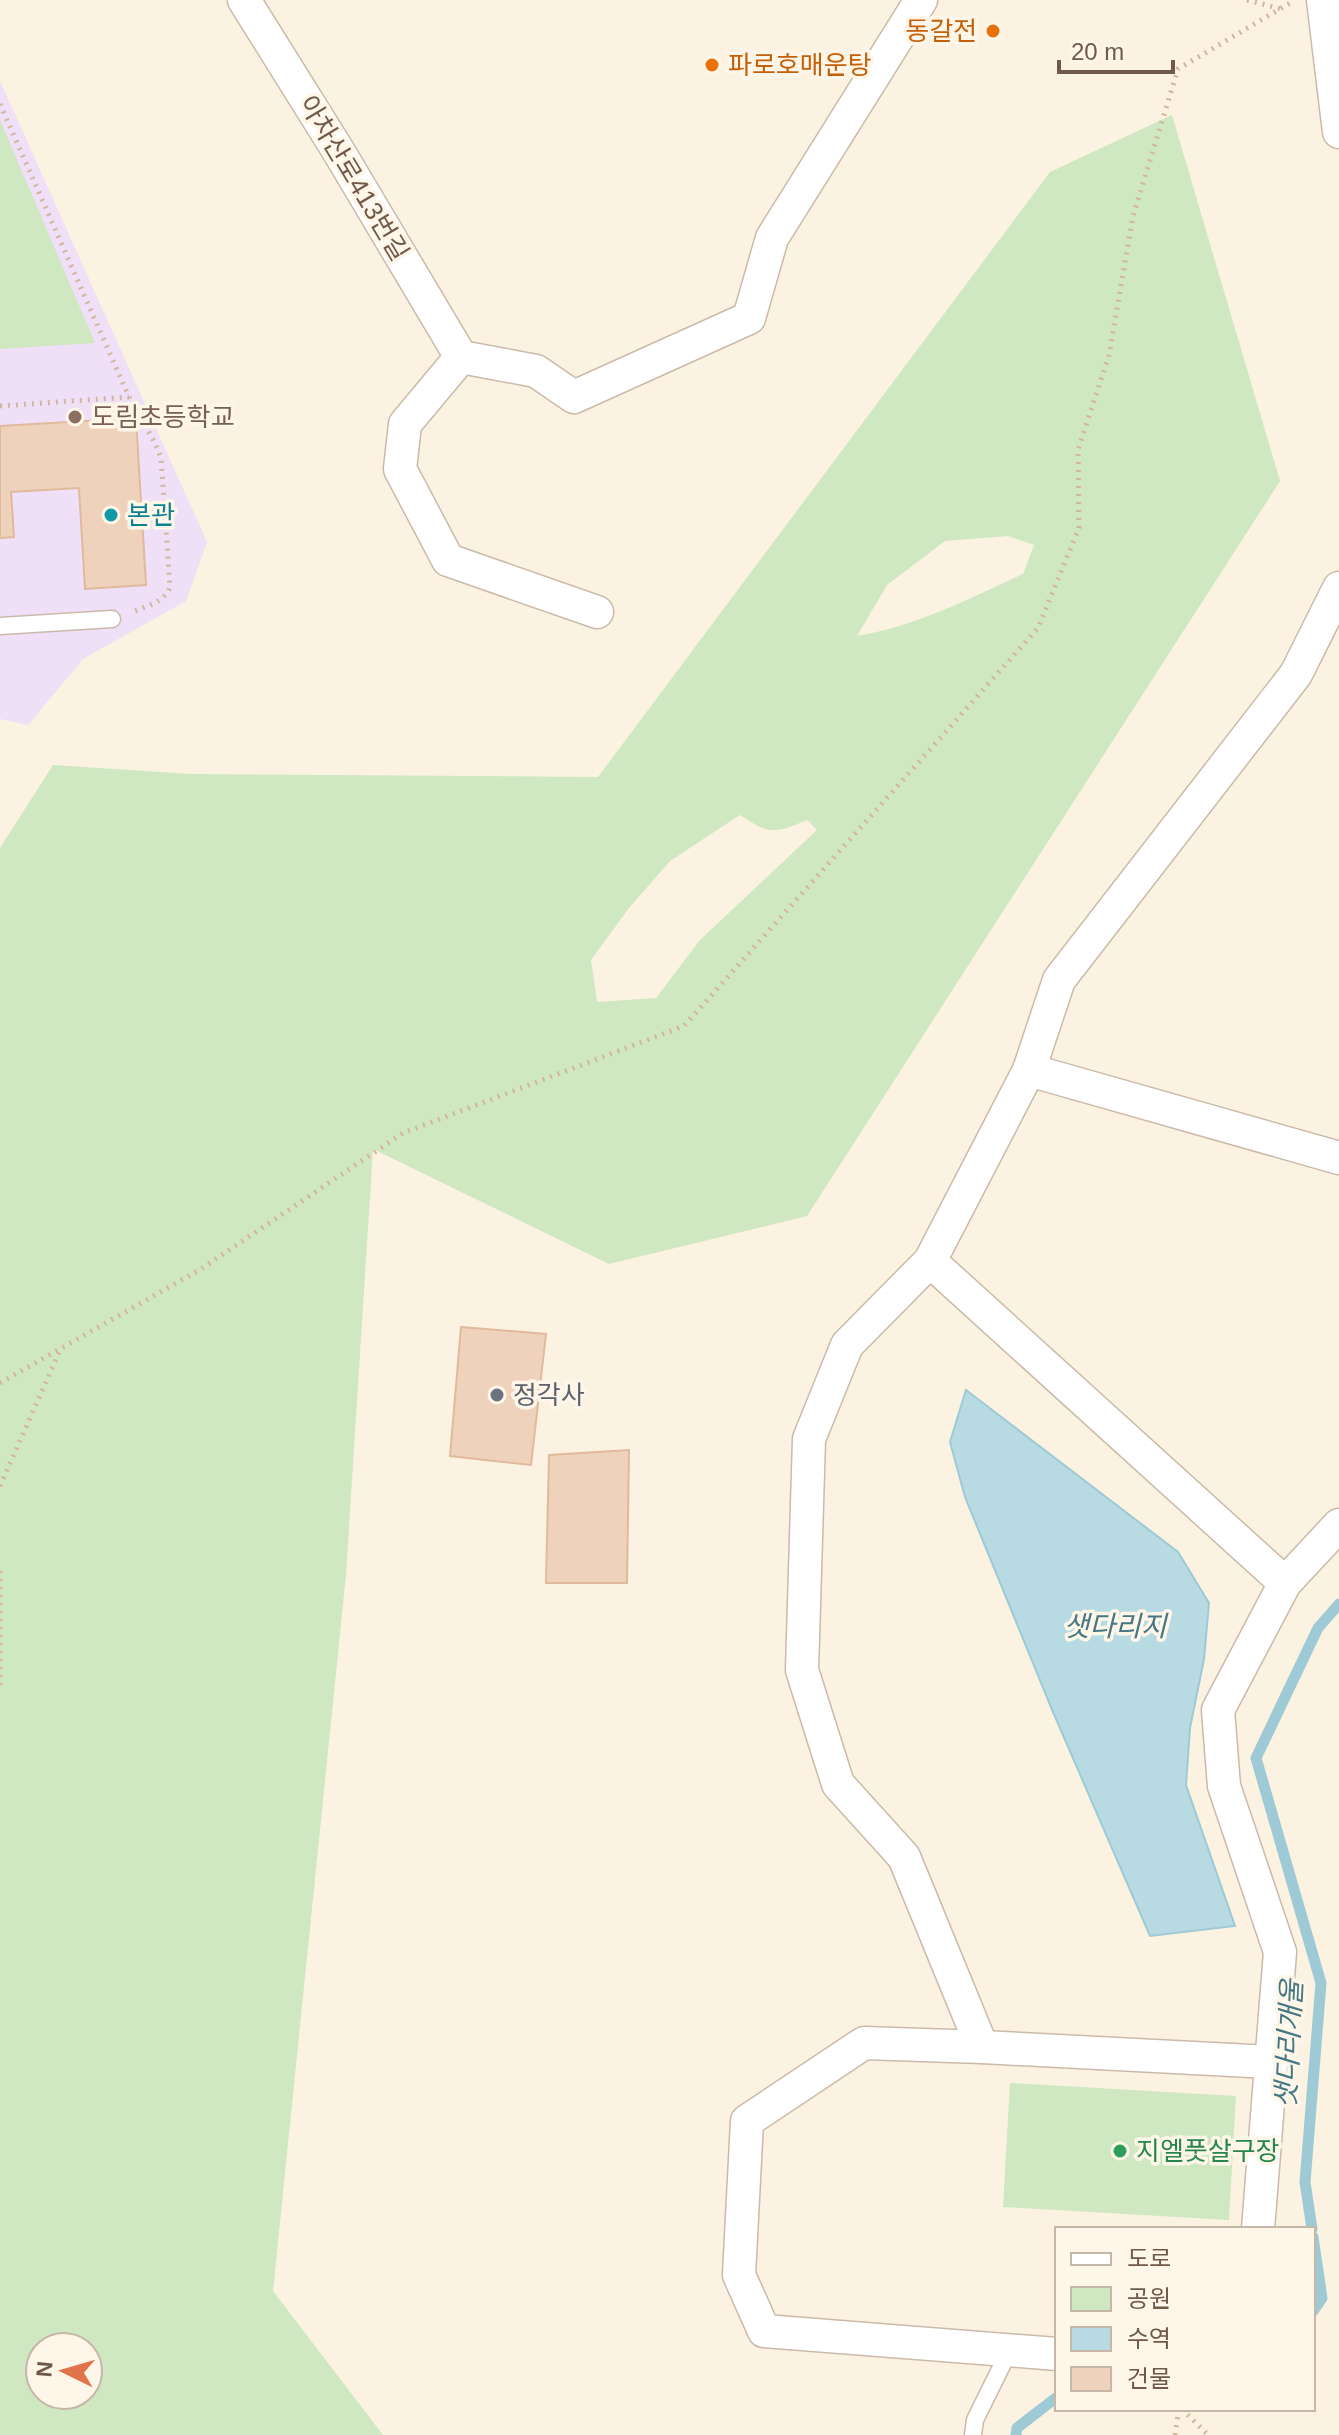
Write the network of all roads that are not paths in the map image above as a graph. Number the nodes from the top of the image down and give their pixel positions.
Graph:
1 (244, 0) edge
2 (921, 0) edge
3 (1323, 0) edge
4 (1339, 132) edge
5 (461, 357) junction
6 (1339, 588) edge
7 (597, 612) dead end
8 (112, 619) road end
9 (0, 626) edge
10 (1029, 1070) junction
11 (1339, 1158) edge
12 (930, 1261) junction
13 (1339, 1525) edge
14 (1285, 1583) junction
15 (982, 2047) junction
16 (1270, 2062) junction
17 (1258, 2227) edge
18 (1009, 2351) junction
19 (1055, 2354) edge
20 (973, 2435) edge

1 - 5 street, 아차산로413번길
2 - 5 street
3 - 4 street
5 - 7 street
6 - 10 street
8 - 9 lane
10 - 11 street
10 - 12 street
12 - 14 street
12 - 15 street
13 - 14 street
14 - 16 street
15 - 16 street
15 - 18 street
16 - 17 street
18 - 19 street
18 - 20 lane

